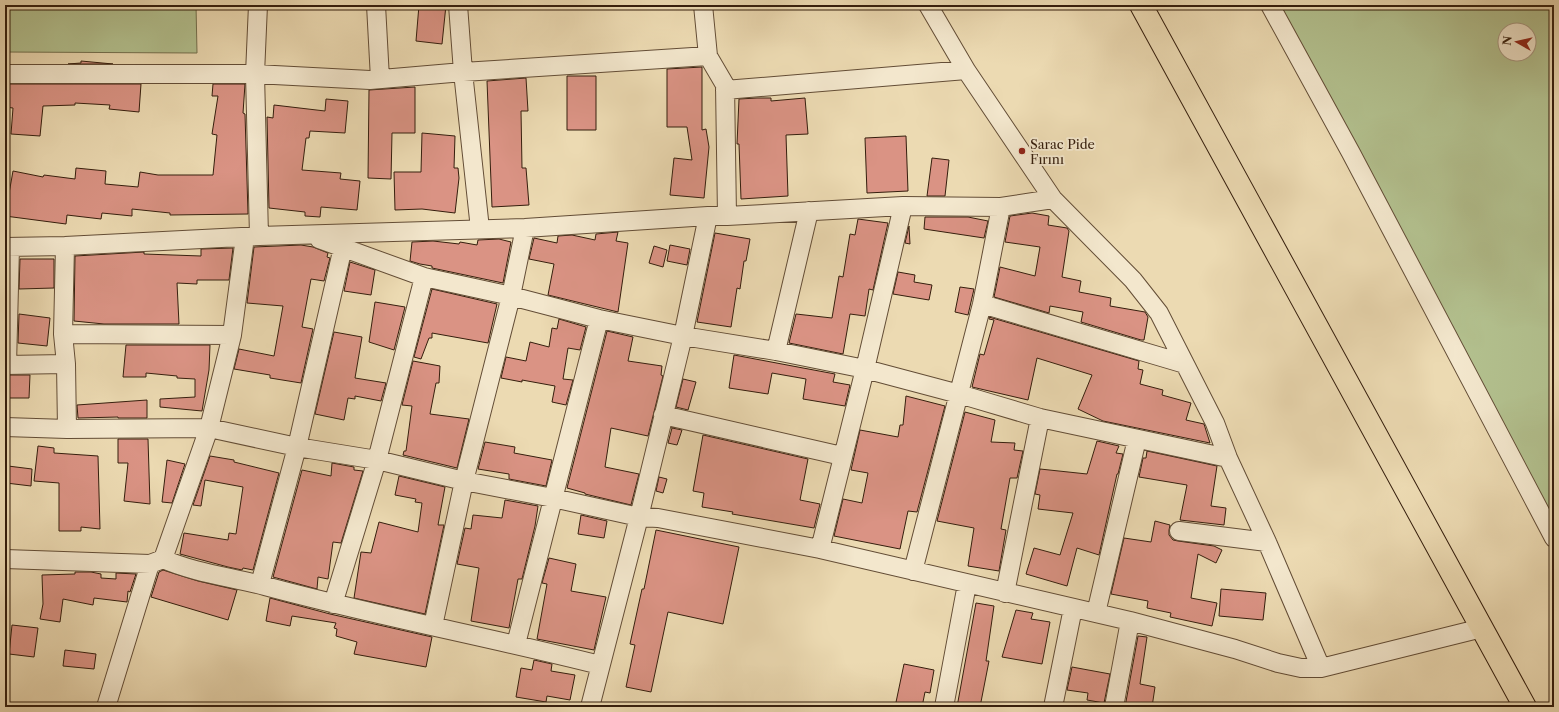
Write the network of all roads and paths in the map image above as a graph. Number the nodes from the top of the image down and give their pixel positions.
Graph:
1 (258, 5) edge
2 (376, 5) edge
3 (458, 5) edge
4 (703, 5) edge
5 (928, 5) edge
6 (1141, 5) edge
7 (1270, 5) edge
8 (708, 56) junction
9 (966, 70) junction
10 (463, 72) junction
11 (5, 74) edge
12 (255, 74) junction
13 (380, 79) junction
14 (725, 90) junction
15 (1053, 199) junction
16 (903, 206) junction
17 (1001, 207) junction
18 (809, 211) junction
19 (708, 216) junction
20 (727, 216) junction
21 (525, 228) junction
22 (480, 229) junction
23 (309, 235) junction
24 (252, 237) junction
25 (65, 246) junction
26 (7, 247) edge
27 (343, 248) junction
28 (424, 277) junction
29 (511, 296) junction
30 (982, 304) junction
31 (599, 319) junction
32 (63, 334) junction
33 (232, 335) junction
34 (683, 336) junction
35 (776, 351) junction
36 (66, 364) junction
37 (1185, 364) junction
38 (6, 365) edge
39 (865, 369) junction
40 (959, 394) junction
41 (663, 416) junction
42 (1040, 418) junction
43 (5, 427) edge
44 (209, 428) junction
45 (67, 429) junction
46 (1137, 440) junction
47 (297, 447) junction
48 (842, 456) junction
49 (1228, 458) junction
50 (377, 460) junction
51 (464, 481) junction
52 (553, 498) junction
53 (640, 517) junction
54 (1179, 531) dead end
55 (1554, 538) edge
56 (1267, 542) junction
57 (820, 549) junction
58 (5, 559) edge
59 (156, 561) junction
60 (913, 571) junction
61 (260, 584) junction
62 (967, 584) junction
63 (1004, 593) junction
64 (333, 604) junction
65 (1073, 608) junction
66 (1096, 613) junction
67 (1130, 621) junction
68 (433, 626) junction
69 (1482, 628) junction
70 (516, 644) junction
71 (600, 665) junction
72 (1321, 668) junction
73 (106, 707) edge
74 (590, 707) edge
75 (944, 707) edge
76 (1053, 707) edge
77 (1114, 707) edge
78 (1525, 707) edge

1 - 12 street
2 - 13 street
3 - 10 street
4 - 8 street
5 - 9 street
6 - 69 main road
7 - 55 street
8 - 10 street
8 - 14 street
9 - 14 street
9 - 15 street
10 - 13 street
10 - 22 street
11 - 12 street
12 - 13 street
12 - 24 street
14 - 20 street
15 - 17 street
15 - 37 street
16 - 17 street
16 - 18 street
16 - 39 street
17 - 30 street
18 - 20 street
18 - 35 street
19 - 20 street
19 - 21 street
19 - 34 street
21 - 22 street
21 - 29 street
22 - 23 street
23 - 24 street
23 - 27 street
24 - 25 street
24 - 33 street
25 - 26 street
25 - 32 street
26 - 38 street
27 - 28 street
27 - 47 street
28 - 29 street
28 - 50 street
29 - 31 street
29 - 51 street
30 - 37 street
30 - 40 street
31 - 34 street
31 - 52 street
32 - 33 street
32 - 36 street
33 - 44 street
34 - 35 street
34 - 41 street
35 - 39 street
36 - 38 street
36 - 45 street
37 - 49 street
39 - 40 street
39 - 48 street
40 - 42 street
40 - 60 street
41 - 48 street
41 - 53 street
42 - 46 street
42 - 63 street
43 - 45 street
44 - 45 street
44 - 47 street
44 - 59 street
46 - 49 street
46 - 66 street
47 - 50 street
47 - 61 street
48 - 57 street
49 - 56 street
50 - 51 street
50 - 64 street
51 - 52 street
51 - 68 street
52 - 53 street
52 - 70 street
53 - 57 street
53 - 71 street
54 - 56 street
56 - 72 street
57 - 60 street
58 - 59 street
59 - 61 street
59 - 73 street
60 - 62 street
61 - 64 street
62 - 63 street
62 - 75 street
63 - 65 street
64 - 68 street
65 - 66 street
65 - 76 street
66 - 67 street
67 - 72 street
67 - 77 street
68 - 70 street
69 - 72 street
69 - 78 main road
70 - 71 street
71 - 74 street

